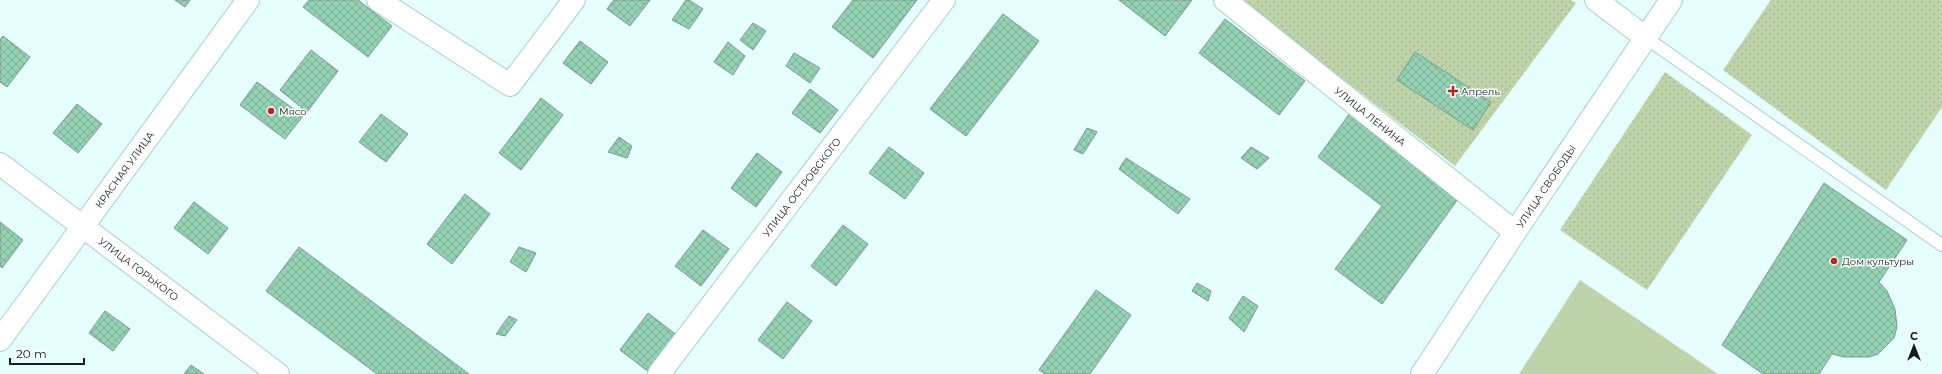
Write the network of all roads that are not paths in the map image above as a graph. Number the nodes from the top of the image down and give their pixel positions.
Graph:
1 (248, 0) edge
2 (378, 0) edge
3 (574, 0) edge
4 (944, 0) edge
5 (1226, 0) edge
6 (1596, 0) edge
7 (1671, 0) edge
8 (1646, 38) junction
9 (0, 164) edge
10 (82, 226) junction
11 (1515, 232) junction
12 (1942, 245) edge
13 (0, 340) edge
14 (278, 374) edge
15 (659, 374) edge
16 (1422, 374) edge

1 - 10 street, КРАСНАЯ УЛИЦА
2 - 3 street
4 - 15 street, УЛИЦА ОСТРОВСКОГО
5 - 11 street, УЛИЦА ЛЕНИНА
6 - 8 street
7 - 8 street, УЛИЦА СВОБОДЫ
8 - 11 street, УЛИЦА СВОБОДЫ
8 - 12 lane
9 - 10 street, УЛИЦА ГОРЬКОГО
10 - 13 street, КРАСНАЯ УЛИЦА
10 - 14 street, УЛИЦА ГОРЬКОГО
11 - 16 street, УЛИЦА СВОБОДЫ

